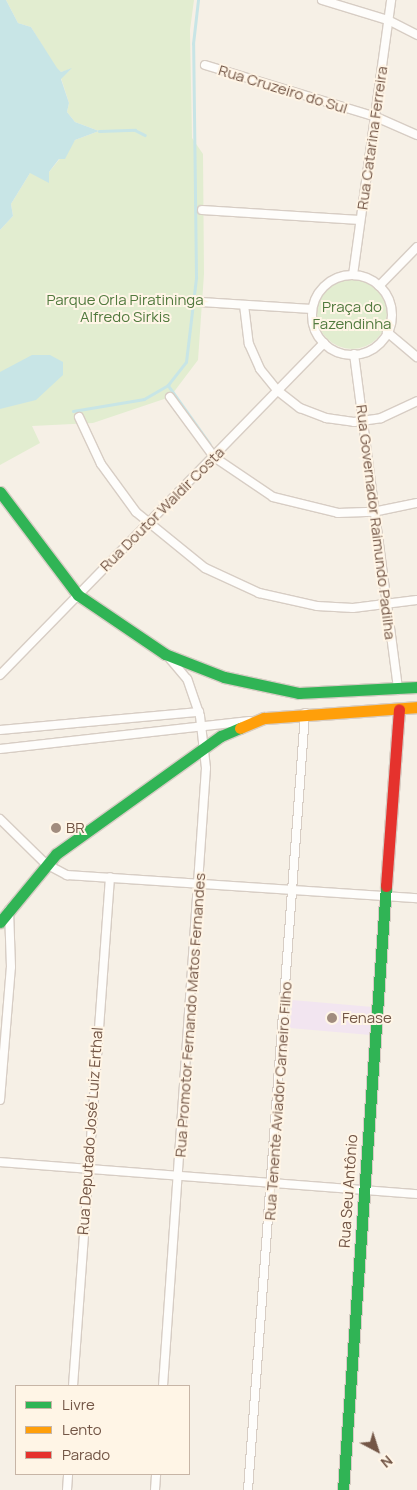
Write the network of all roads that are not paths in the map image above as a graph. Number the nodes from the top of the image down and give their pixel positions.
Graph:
1 (322, 0) edge
2 (391, 0) edge
3 (388, 20) junction
4 (417, 34) edge
5 (205, 65) dead end
6 (376, 117) junction
7 (417, 135) edge
8 (202, 210) dead end
9 (360, 220) junction
10 (417, 247) edge
11 (353, 275) junction
12 (379, 286) junction
13 (201, 302) dead end
14 (244, 305) junction
15 (312, 309) junction
16 (387, 332) junction
17 (324, 343) junction
18 (354, 354) junction
19 (417, 357) edge
20 (278, 391) junction
21 (170, 397) dead end
22 (417, 401) edge
23 (79, 417) dead end
24 (364, 421) junction
25 (214, 457) junction
26 (0, 492) edge
27 (417, 503) edge
28 (373, 512) junction
29 (148, 524) junction
30 (78, 595) junction
31 (417, 600) edge
32 (386, 606) junction
33 (165, 654) junction
34 (0, 675) edge
35 (417, 687) edge
36 (398, 690) junction
37 (417, 707) edge
38 (399, 709) junction
39 (199, 712) junction
40 (305, 713) junction
41 (256, 720) junction
42 (203, 726) junction
43 (0, 730) edge
44 (206, 746) junction
45 (0, 749) edge
46 (0, 819) edge
47 (46, 864) junction
48 (110, 877) junction
49 (201, 882) junction
50 (293, 889) junction
51 (387, 895) junction
52 (417, 898) edge
53 (9, 910) junction
54 (0, 922) edge
55 (0, 1100) edge
56 (0, 1162) edge
57 (86, 1169) junction
58 (178, 1176) junction
59 (272, 1183) junction
60 (363, 1191) junction
61 (417, 1194) edge
62 (73, 1385) edge
63 (163, 1385) edge
64 (68, 1475) edge
65 (156, 1475) edge
66 (66, 1490) edge
67 (155, 1490) edge
68 (248, 1490) edge
69 (343, 1490) edge

1 - 3 street
2 - 3 street, Rua Catarina Ferreira
3 - 4 street
3 - 6 street, Rua Catarina Ferreira
5 - 6 street, Rua Cruzeiro do Sul
6 - 7 street, Rua Cruzeiro do Sul
6 - 9 street, Rua Catarina Ferreira
8 - 9 street
9 - 11 street, Rua Catarina Ferreira
10 - 12 street
11 - 12 street
11 - 15 street
12 - 16 street
13 - 14 street
14 - 15 street
14 - 20 street
15 - 17 street
16 - 18 street
16 - 19 street
17 - 18 street
17 - 20 street, Rua Doutor Waldir Costa
18 - 24 street, Rua Governador Raimundo Padilha
20 - 24 street
20 - 25 street, Rua Doutor Waldir Costa
21 - 25 street
22 - 24 street
23 - 29 street
24 - 28 street, Rua Governador Raimundo Padilha
25 - 28 street
25 - 29 street, Rua Doutor Waldir Costa
26 - 30 main road
27 - 28 street
28 - 32 street, Rua Governador Raimundo Padilha
29 - 30 street, Rua Doutor Waldir Costa
29 - 32 street
30 - 33 main road
30 - 34 street, Rua Doutor Waldir Costa
31 - 32 street
32 - 36 street, Rua Governador Raimundo Padilha
33 - 36 main road
33 - 39 street, Rua Promotor Fernando Matos Fernandes
35 - 36 main road
37 - 38 main road
38 - 40 main road
38 - 51 main road, Rua Seu Antônio
39 - 42 street, Rua Promotor Fernando Matos Fernandes
39 - 43 street
40 - 41 main road
40 - 50 street, Rua Tenente Aviador Carneiro Filho
41 - 42 street
41 - 44 main road
42 - 44 street, Rua Promotor Fernando Matos Fernandes
42 - 45 street
44 - 47 main road
44 - 49 street, Rua Promotor Fernando Matos Fernandes
46 - 47 street
47 - 48 street
47 - 53 main road
48 - 49 street
48 - 57 street, Rua Deputado José Luiz Erthal
49 - 50 street
49 - 58 street, Rua Promotor Fernando Matos Fernandes
50 - 51 street
50 - 59 street, Rua Tenente Aviador Carneiro Filho
51 - 52 street
51 - 60 main road, Rua Seu Antônio
53 - 54 main road
53 - 55 street
56 - 57 street
57 - 58 street
57 - 62 street, Rua Deputado José Luiz Erthal
58 - 59 street
58 - 63 street, Rua Promotor Fernando Matos Fernandes
59 - 60 street
59 - 68 street, Rua Tenente Aviador Carneiro Filho
60 - 61 street
60 - 69 main road, Rua Seu Antônio
64 - 66 street
65 - 67 street

